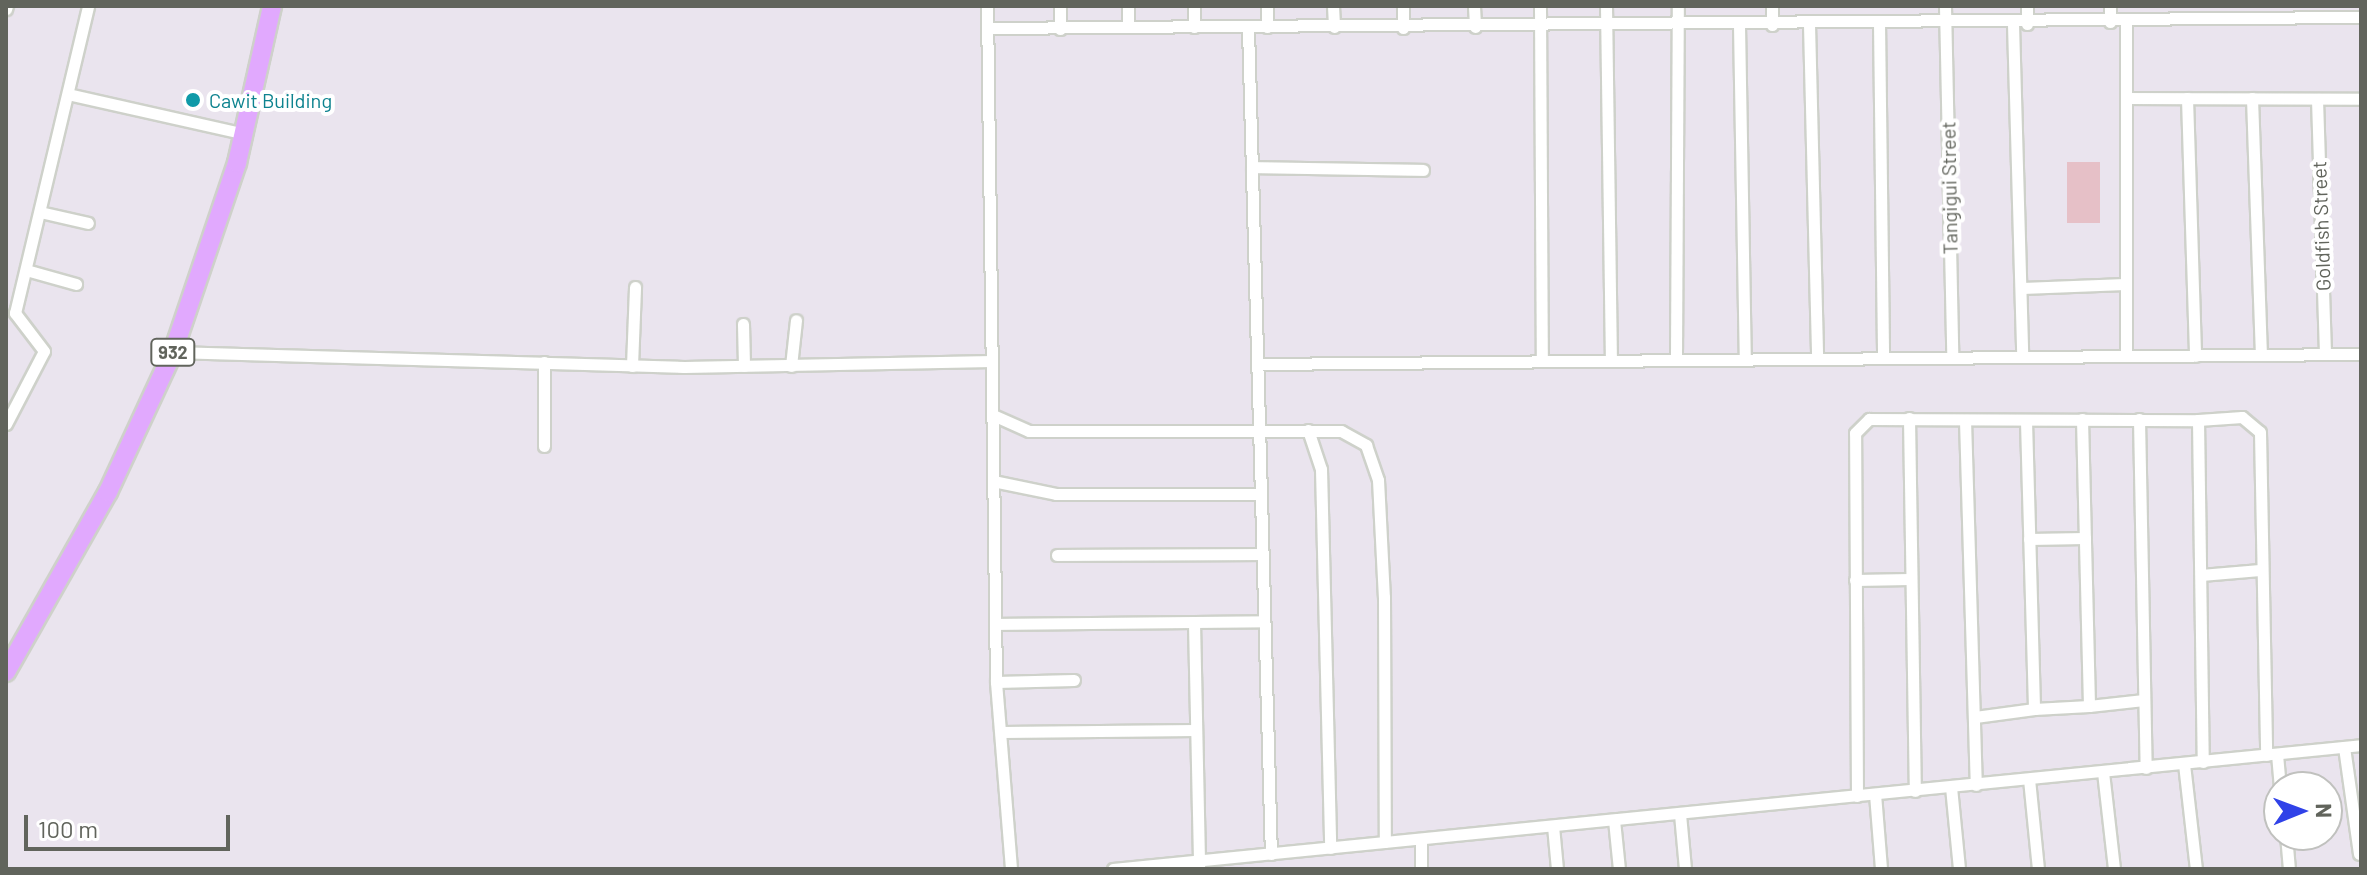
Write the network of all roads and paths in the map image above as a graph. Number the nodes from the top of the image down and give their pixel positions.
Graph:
1 (88, 6) edge
2 (272, 6) edge
3 (987, 6) edge
4 (1060, 6) edge
5 (1128, 6) edge
6 (1194, 6) edge
7 (1267, 6) edge
8 (1333, 6) edge
9 (1403, 6) edge
10 (1474, 6) edge
11 (1540, 6) edge
12 (1606, 6) edge
13 (1678, 6) edge
14 (1772, 6) edge
15 (1864, 6) edge
16 (1945, 6) edge
17 (2027, 6) edge
18 (2110, 6) edge
19 (2177, 6) edge
20 (2312, 11) edge
21 (2247, 12) edge
22 (2361, 17) edge
23 (1945, 21) junction
24 (2177, 21) junction
25 (1863, 22) junction
26 (1879, 22) junction
27 (2110, 22) junction
28 (2126, 22) junction
29 (1606, 23) junction
30 (1809, 24) junction
31 (2013, 24) junction
32 (2027, 24) junction
33 (1540, 25) junction
34 (1678, 25) junction
35 (1739, 25) junction
36 (1772, 25) junction
37 (1128, 27) junction
38 (1194, 27) junction
39 (1267, 27) junction
40 (1334, 27) junction
41 (1475, 27) junction
42 (987, 28) junction
43 (1248, 28) junction
44 (1403, 28) junction
45 (1060, 29) junction
46 (68, 94) junction
47 (2126, 98) junction
48 (2187, 98) junction
49 (2252, 98) junction
50 (2317, 99) junction
51 (2361, 99) edge
52 (245, 134) junction
53 (1252, 167) junction
54 (1423, 170) dead end
55 (40, 212) junction
56 (88, 223) dead end
57 (26, 270) junction
58 (76, 284) dead end
59 (2126, 284) junction
60 (635, 287) dead end
61 (2021, 288) junction
62 (796, 320) dead end
63 (743, 324) dead end
64 (173, 352) junction
65 (2325, 353) junction
66 (1952, 354) junction
67 (2022, 354) junction
68 (2261, 354) junction
69 (2361, 354) edge
70 (1745, 356) junction
71 (1883, 356) junction
72 (2126, 356) junction
73 (2195, 356) junction
74 (1676, 357) junction
75 (1817, 357) junction
76 (1611, 358) junction
77 (992, 361) junction
78 (1542, 361) junction
79 (544, 362) junction
80 (1257, 364) junction
81 (632, 366) junction
82 (744, 366) junction
83 (791, 366) junction
84 (993, 415) junction
85 (1909, 418) junction
86 (2082, 419) junction
87 (2139, 419) junction
88 (1965, 420) junction
89 (2198, 420) junction
90 (2026, 421) junction
91 (6, 424) edge
92 (1259, 429) junction
93 (1308, 430) junction
94 (544, 446) dead end
95 (993, 481) junction
96 (1261, 494) junction
97 (2085, 538) junction
98 (2029, 539) junction
99 (1262, 554) junction
100 (1057, 555) dead end
101 (2260, 570) junction
102 (2201, 575) junction
103 (1910, 579) junction
104 (1855, 580) junction
105 (1264, 621) junction
106 (1194, 622) junction
107 (995, 624) junction
108 (6, 672) edge
109 (1074, 680) dead end
110 (996, 682) junction
111 (2144, 700) junction
112 (2089, 706) junction
113 (2034, 709) junction
114 (1975, 717) junction
115 (1196, 730) junction
116 (1002, 732) junction
117 (2361, 745) edge
118 (2344, 747) junction
119 (2271, 755) junction
120 (2203, 762) junction
121 (2184, 764) junction
122 (2146, 768) junction
123 (2276, 771) edge
124 (2103, 772) junction
125 (2029, 779) junction
126 (1976, 785) junction
127 (1951, 787) junction
128 (1915, 791) junction
129 (1875, 794) junction
130 (1857, 796) junction
131 (1680, 814) junction
132 (1614, 820) junction
133 (1553, 826) junction
134 (1421, 839) junction
135 (1385, 842) junction
136 (1330, 848) junction
137 (1271, 854) junction
138 (2359, 854) dead end
139 (1199, 865) edge
140 (1011, 869) edge
141 (1113, 869) edge
142 (1421, 869) edge
143 (1557, 869) edge
144 (1619, 869) edge
145 (1685, 869) edge
146 (1881, 869) edge
147 (1959, 869) edge
148 (2038, 869) edge
149 (2114, 869) edge
150 (2196, 869) edge

1 - 46 street
2 - 52 main road, 932
3 - 42 street
4 - 45 street
5 - 37 street
6 - 38 street
7 - 39 street
8 - 40 street
9 - 44 street
10 - 41 street
11 - 33 street
12 - 29 street
13 - 34 street
14 - 36 street
15 - 25 street
16 - 23 street, Tangigui Street
17 - 32 street
18 - 27 street
19 - 24 street
20 - 21 street
20 - 22 street
21 - 24 street
23 - 26 street
23 - 31 street
23 - 66 street, Tangigui Street
24 - 28 street
25 - 26 street
25 - 30 street
26 - 71 street
27 - 28 street
27 - 32 street
28 - 47 street
29 - 33 street
29 - 34 street
29 - 76 street
30 - 36 street
30 - 75 street
31 - 32 street
31 - 61 street
33 - 41 street
33 - 78 street
34 - 35 street
34 - 74 street
35 - 36 street
35 - 70 street
37 - 38 street
37 - 45 street
38 - 43 street
39 - 40 street
39 - 43 street
40 - 44 street
41 - 44 street
42 - 45 street
42 - 77 street
43 - 53 street
46 - 52 street
46 - 55 street
47 - 48 street
47 - 59 street
48 - 49 street
48 - 73 street
49 - 50 street
49 - 68 street
50 - 51 street
50 - 65 street, Goldfish Street
52 - 64 main road, 932
53 - 54 street
53 - 80 street
55 - 56 street
55 - 57 street
57 - 58 street
57 - 91 street
59 - 61 street
59 - 72 street
60 - 81 street
61 - 67 street
62 - 83 street
63 - 82 street
64 - 79 street
64 - 108 main road, 932
65 - 68 street
65 - 69 street
66 - 67 street
66 - 71 street
67 - 72 street
68 - 73 street
70 - 74 street
70 - 75 street
71 - 75 street
72 - 73 street
74 - 76 street
76 - 78 street
77 - 83 street
77 - 84 street
78 - 80 street
79 - 81 street
79 - 94 street
80 - 92 street
81 - 82 street
82 - 83 street
84 - 92 street
84 - 95 street
85 - 88 street
85 - 103 street
85 - 104 street
86 - 87 street
86 - 90 street
86 - 97 street
87 - 89 street
87 - 111 street
88 - 90 street
88 - 114 street
89 - 101 street
89 - 102 street
90 - 98 street
92 - 93 street
92 - 96 street
93 - 135 street
93 - 136 street
95 - 96 street
95 - 107 street
96 - 99 street
97 - 98 street
97 - 112 street
98 - 113 street
99 - 100 street
99 - 105 street
101 - 102 street
101 - 119 street
102 - 120 street
103 - 104 street
103 - 128 street
104 - 130 street
105 - 106 street
105 - 137 street
106 - 107 street
106 - 115 street
107 - 110 street
109 - 110 street
110 - 116 street
111 - 112 street
111 - 122 street
112 - 113 street
113 - 114 street
114 - 126 street
115 - 116 street
115 - 139 street
116 - 140 street
117 - 118 street
118 - 119 street
118 - 138 street
119 - 120 street
119 - 123 street
120 - 121 street
121 - 122 street
121 - 150 street
122 - 124 street
124 - 125 street
124 - 149 street
125 - 126 street
125 - 148 street
126 - 127 street
127 - 128 street
127 - 147 street
128 - 129 street
129 - 130 street
129 - 146 street
130 - 131 street
131 - 132 street
131 - 145 street
132 - 133 street
132 - 144 street
133 - 134 street
133 - 143 street
134 - 135 street
134 - 142 street
135 - 136 street
136 - 137 street
137 - 139 street
139 - 141 street

